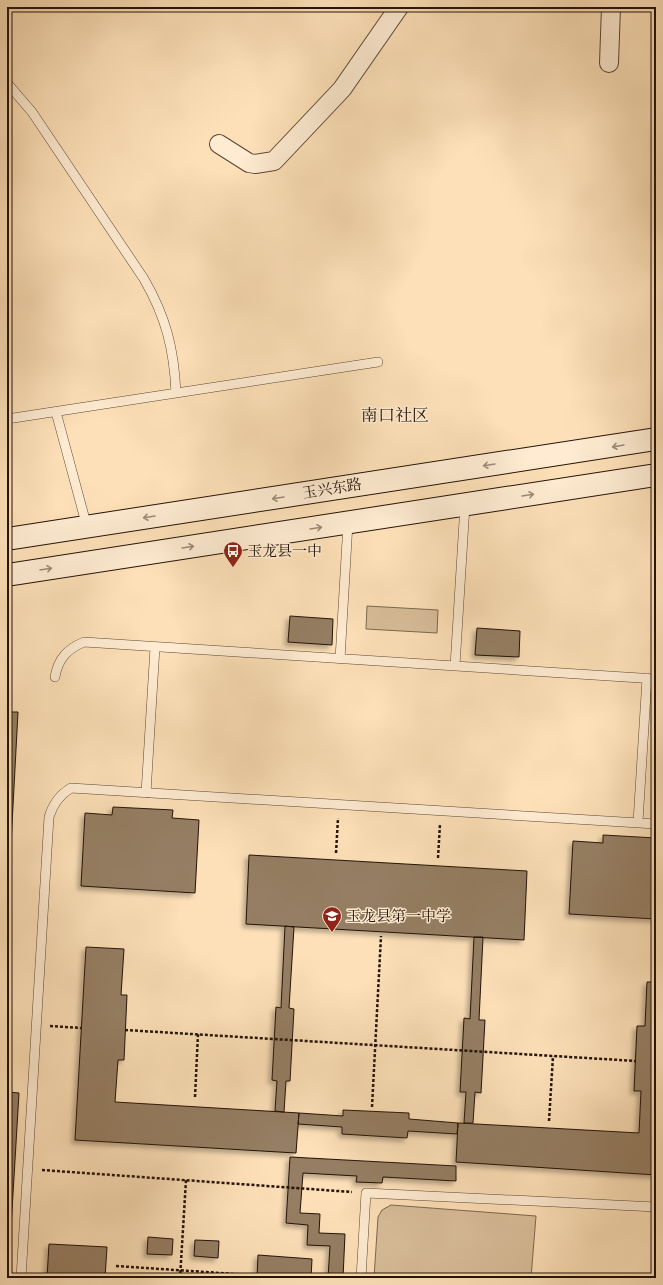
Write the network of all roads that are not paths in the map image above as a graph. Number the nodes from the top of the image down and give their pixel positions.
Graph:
1 (399, 7) edge
2 (611, 7) edge
3 (609, 62) dead end
4 (7, 82) edge
5 (219, 144) dead end
6 (378, 362) dead end
7 (176, 393) junction
8 (56, 412) junction
9 (7, 419) edge
10 (656, 439) edge
11 (656, 475) edge
12 (465, 505) junction
13 (348, 523) junction
14 (86, 527) junction
15 (7, 539) edge
16 (7, 575) edge
17 (155, 647) junction
18 (340, 658) junction
19 (455, 666) junction
20 (55, 677) dead end
21 (651, 679) edge
22 (146, 792) junction
23 (638, 822) junction
24 (656, 824) edge
25 (656, 1207) edge
26 (21, 1278) edge
27 (361, 1278) edge

1 - 5 street
2 - 3 street
4 - 7 lane
6 - 7 lane
7 - 8 lane
8 - 9 lane
8 - 14 lane
10 -> 14 main road, 玉兴东路
12 -> 11 main road
12 - 13 main road
12 - 19 lane
16 -> 13 main road
13 - 18 lane
14 - 15 main road, 玉兴东路
17 - 18 lane
17 - 20 lane
17 - 22 lane
18 - 19 lane
19 - 21 lane
21 - 23 lane
22 - 23 lane
22 - 26 lane
23 - 24 lane
25 - 27 lane

